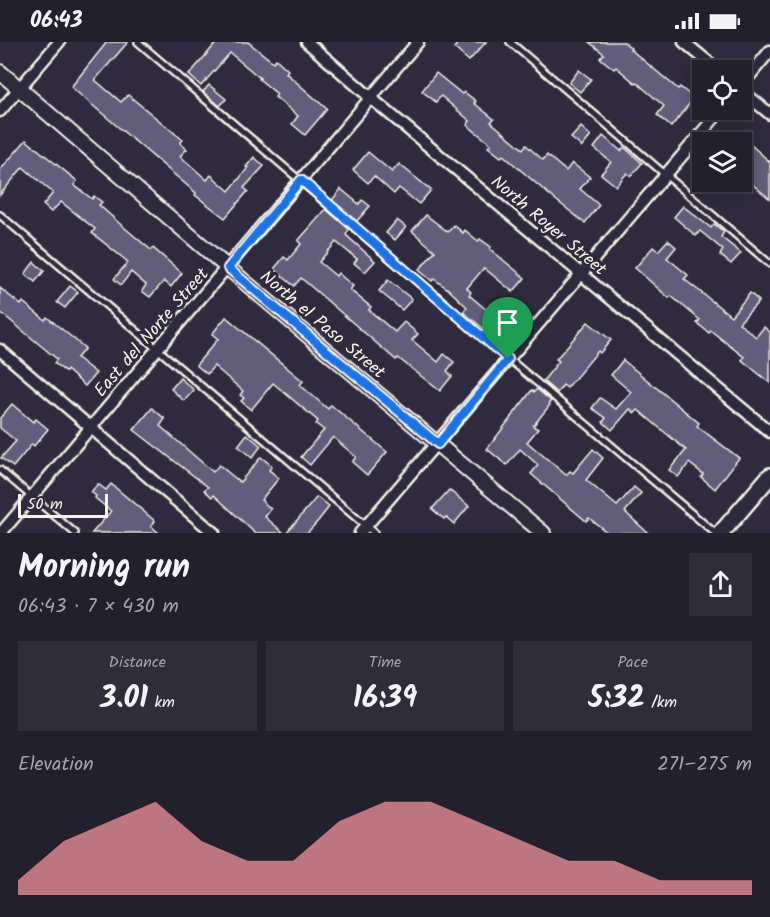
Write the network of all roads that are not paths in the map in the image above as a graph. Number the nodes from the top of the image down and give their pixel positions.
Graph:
1 (59, 42) edge
2 (138, 42) edge
3 (307, 42) edge
4 (418, 42) edge
5 (510, 42) edge
6 (684, 42) edge
7 (770, 51) edge
8 (706, 60) edge
9 (0, 72) edge
10 (752, 74) edge
11 (20, 88) junction
12 (370, 98) junction
13 (752, 98) edge
14 (0, 111) edge
15 (770, 114) edge
16 (712, 120) edge
17 (665, 175) junction
18 (301, 180) junction
19 (0, 215) edge
20 (770, 264) edge
21 (228, 268) junction
22 (582, 273) junction
23 (157, 349) junction
24 (0, 350) edge
25 (508, 359) junction
26 (91, 428) junction
27 (770, 432) edge
28 (438, 444) junction
29 (0, 470) edge
30 (770, 476) edge
31 (32, 496) junction
32 (366, 531) edge
33 (1, 533) edge
34 (75, 533) edge
35 (214, 533) edge
36 (543, 533) edge
37 (715, 533) edge
38 (721, 533) edge

1 - 11 street
2 - 18 lane
3 - 12 street, North Royer Street
4 - 12 street, East del Norte Street
5 - 17 lane
6 - 8 street
7 - 10 street
9 - 11 street, North el Paso Street
11 - 14 street
11 - 21 street, North el Paso Street
12 - 18 street, East del Norte Street
12 - 22 street, North Royer Street
13 - 15 street
16 - 17 street
17 - 20 lane
17 - 22 street
18 - 21 street, East del Norte Street
18 - 25 lane
19 - 23 lane
21 - 23 street, East del Norte Street
21 - 28 street, North el Paso Street
22 - 25 street
22 - 27 street, North Royer Street
23 - 26 street, East del Norte Street
23 - 32 lane
24 - 26 street
25 - 28 street
25 - 37 lane
26 - 31 street, East del Norte Street
26 - 35 street
28 - 32 street
28 - 36 street, North el Paso Street
29 - 31 lane
30 - 38 main road
31 - 33 street, East del Norte Street
31 - 34 lane

